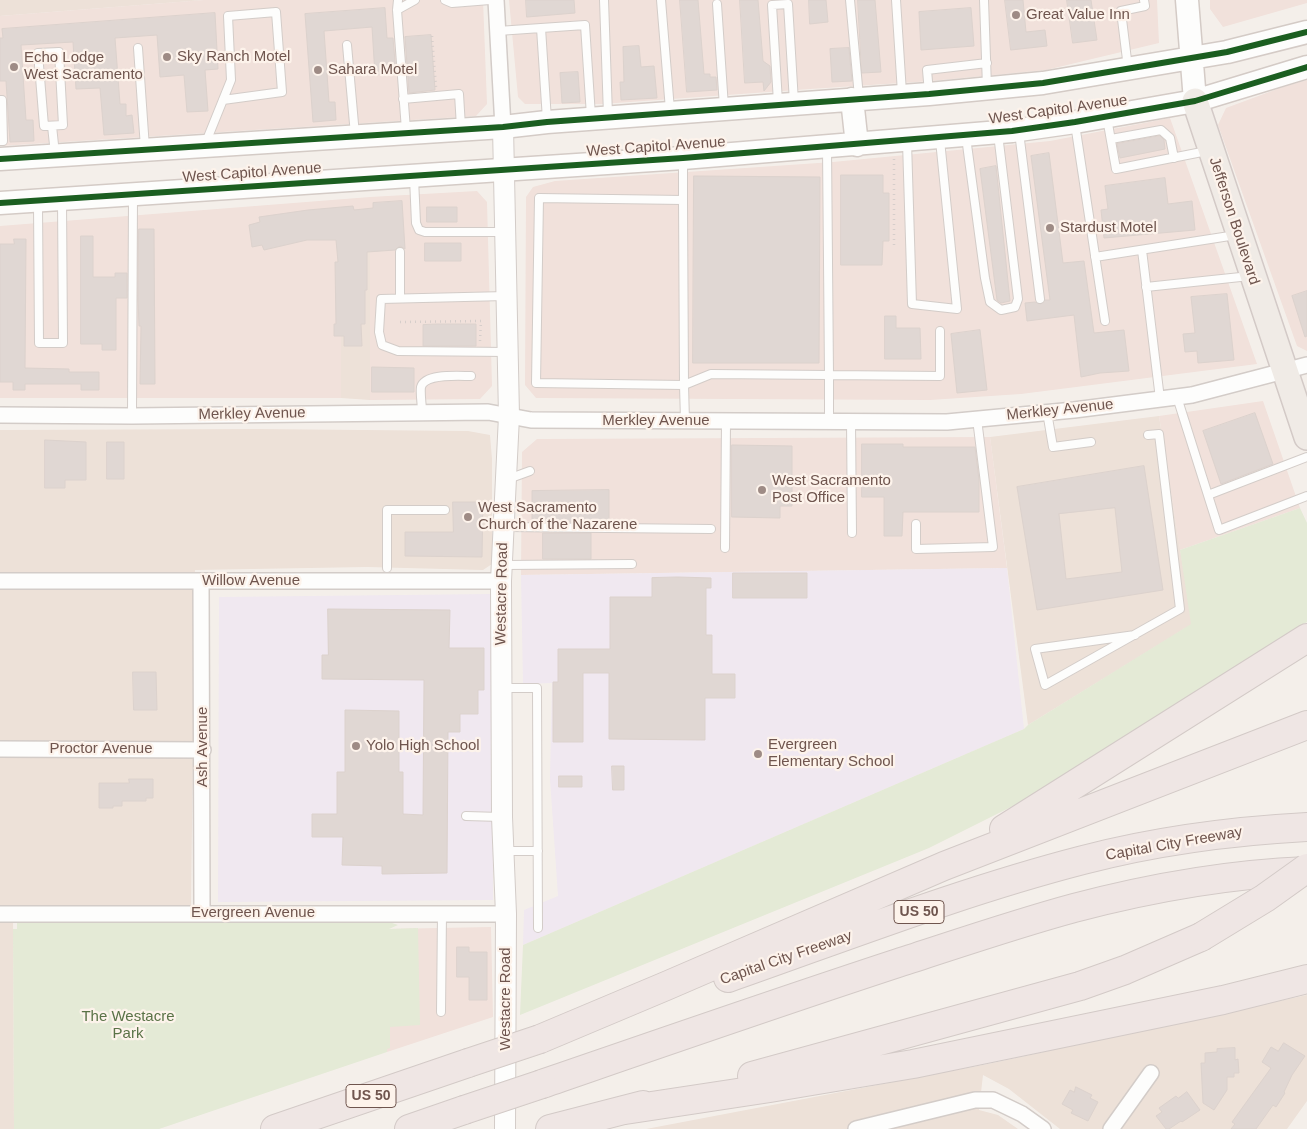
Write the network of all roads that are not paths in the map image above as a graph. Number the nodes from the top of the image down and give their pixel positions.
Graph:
1 (398, 0) edge
2 (415, 0) edge
3 (490, 0) edge
4 (496, 0) edge
5 (604, 0) edge
6 (661, 0) edge
7 (850, 0) edge
8 (896, 0) edge
9 (984, 0) edge
10 (1144, 0) edge
11 (1187, 0) edge
12 (449, 2) edge
13 (717, 4) dead end
14 (397, 10) junction
15 (541, 28) junction
16 (498, 31) junction
17 (1307, 32) edge
18 (347, 45) dead end
19 (138, 48) dead end
20 (1191, 58) junction
21 (987, 63) junction
22 (1307, 67) edge
23 (1128, 69) junction
24 (987, 89) junction
25 (929, 94) junction
26 (902, 95) junction
27 (403, 99) junction
28 (856, 99) junction
29 (0, 100) edge
30 (223, 100) junction
31 (1195, 100) junction
32 (787, 104) junction
33 (724, 109) junction
34 (670, 113) junction
35 (1107, 116) junction
36 (600, 118) junction
37 (547, 122) junction
38 (1075, 122) junction
39 (52, 126) junction
40 (503, 127) junction
41 (461, 130) junction
42 (1008, 131) junction
43 (406, 133) junction
44 (966, 136) junction
45 (355, 137) junction
46 (940, 138) junction
47 (1111, 139) junction
48 (0, 141) edge
49 (857, 145) junction
50 (205, 146) junction
51 (827, 147) junction
52 (901, 149) junction
53 (145, 150) junction
54 (1211, 151) junction
55 (1152, 152) dead end
56 (1132, 155) dead end
57 (55, 156) junction
58 (683, 158) junction
59 (1174, 158) junction
60 (0, 159) edge
61 (1154, 161) junction
62 (1134, 165) junction
63 (505, 170) junction
64 (414, 176) junction
65 (133, 194) junction
66 (62, 198) junction
67 (38, 200) junction
68 (683, 200) junction
69 (0, 202) edge
70 (506, 232) junction
71 (1238, 235) junction
72 (1142, 250) junction
73 (400, 252) dead end
74 (1095, 257) junction
75 (1252, 275) junction
76 (1146, 287) junction
77 (507, 296) junction
78 (400, 298) junction
79 (1040, 299) dead end
80 (1105, 321) dead end
81 (940, 331) dead end
82 (508, 352) junction
83 (1296, 368) edge
84 (829, 375) junction
85 (471, 376) dead end
86 (684, 385) junction
87 (1178, 397) junction
88 (1160, 399) junction
89 (422, 412) junction
90 (1047, 412) junction
91 (0, 415) edge
92 (132, 416) junction
93 (509, 416) junction
94 (977, 419) junction
95 (685, 421) junction
96 (726, 421) junction
97 (829, 421) junction
98 (851, 422) junction
99 (1148, 435) dead end
100 (1307, 437) edge
101 (1091, 442) dead end
102 (1307, 458) edge
103 (530, 471) dead end
104 (506, 480) junction
105 (1208, 495) junction
106 (1307, 496) edge
107 (445, 510) dead end
108 (916, 524) dead end
109 (504, 527) junction
110 (711, 529) dead end
111 (852, 533) dead end
112 (726, 548) dead end
113 (632, 564) dead end
114 (386, 568) dead end
115 (501, 573) junction
116 (0, 581) edge
117 (201, 581) junction
118 (1134, 635) junction
119 (1307, 638) edge
120 (502, 688) junction
121 (1307, 725) edge
122 (0, 749) edge
123 (203, 750) junction
124 (466, 816) dead end
125 (502, 817) junction
126 (1307, 827) edge
127 (503, 851) junction
128 (538, 851) junction
129 (944, 866) junction
130 (1307, 869) edge
131 (202, 913) junction
132 (442, 913) junction
133 (0, 914) edge
134 (506, 914) junction
135 (538, 928) dead end
136 (1307, 979) edge
137 (441, 1012) dead end
138 (540, 1039) junction
139 (1150, 1073) dead end
140 (625, 1110) junction
141 (275, 1129) edge
142 (409, 1129) edge
143 (506, 1129) edge
144 (550, 1129) edge
145 (856, 1129) edge
146 (1043, 1129) edge
147 (1111, 1129) edge

1 - 14 lane
2 - 14 lane
3 - 12 lane
4 - 16 street, Westacre Road
5 - 36 lane
6 - 34 lane
7 - 28 lane
8 - 26 lane
9 - 21 lane
10 - 23 lane
11 - 20 main road, Jefferson Boulevard
13 - 33 lane
14 - 27 lane
15 - 16 lane
15 - 36 lane
15 - 37 lane
16 - 40 street, Westacre Road
17 - 20 main road, West Capitol Avenue
18 - 45 lane
19 - 53 lane
20 - 23 main road, West Capitol Avenue
20 - 31 main road, Jefferson Boulevard
21 - 24 lane
21 - 25 lane
22 - 31 main road, West Capitol Avenue
23 - 24 main road, West Capitol Avenue
24 - 25 main road, West Capitol Avenue
25 - 26 main road, West Capitol Avenue
26 - 28 main road, West Capitol Avenue
27 - 41 lane
27 - 43 lane
28 - 32 main road, West Capitol Avenue
28 - 49 main road
29 - 48 lane
30 - 30 lane
30 - 50 lane
31 - 35 main road, West Capitol Avenue
31 - 54 main road, Jefferson Boulevard
32 - 32 lane
32 - 33 main road, West Capitol Avenue
33 - 34 main road, West Capitol Avenue
34 - 36 main road, West Capitol Avenue
35 - 38 main road, West Capitol Avenue
35 - 47 lane
36 - 37 main road, West Capitol Avenue
37 - 40 main road, West Capitol Avenue
38 - 42 main road, West Capitol Avenue
38 - 74 lane
39 - 39 lane
39 - 57 lane
40 - 41 main road, West Capitol Avenue
40 - 63 street, Westacre Road
41 - 43 main road, West Capitol Avenue
42 - 44 main road, West Capitol Avenue
42 - 44 lane
42 - 79 lane
43 - 45 main road, West Capitol Avenue
44 - 46 main road, West Capitol Avenue
45 - 50 main road, West Capitol Avenue
46 - 52 main road, West Capitol Avenue
46 - 52 lane
47 - 59 lane
47 - 62 lane
49 - 51 main road, West Capitol Avenue
49 - 52 main road, West Capitol Avenue
50 - 53 main road, West Capitol Avenue
51 - 58 main road, West Capitol Avenue
51 - 84 lane
53 - 57 main road, West Capitol Avenue
54 - 59 lane
54 - 71 main road, Jefferson Boulevard
55 - 61 lane
56 - 62 lane
57 - 60 main road, West Capitol Avenue
58 - 63 main road, West Capitol Avenue
58 - 68 lane
59 - 61 lane
61 - 62 lane
63 - 64 main road, West Capitol Avenue
63 - 70 street, Westacre Road
64 - 65 main road, West Capitol Avenue
64 - 70 lane
65 - 66 main road, West Capitol Avenue
65 - 92 lane
66 - 67 main road, West Capitol Avenue
66 - 67 lane
67 - 69 main road, West Capitol Avenue
68 - 86 lane
68 - 86 lane
70 - 77 street, Westacre Road
71 - 72 lane
71 - 75 main road, Jefferson Boulevard
72 - 74 lane
72 - 76 lane
73 - 78 lane
74 - 80 lane
75 - 76 lane
75 - 83 main road, Jefferson Boulevard
76 - 88 lane
77 - 78 lane
77 - 82 street, Westacre Road
78 - 82 lane
81 - 84 lane
82 - 93 street, Westacre Road
83 - 87 street, Merkley Avenue
83 - 100 main road, Jefferson Boulevard
84 - 86 lane
84 - 97 lane
85 - 89 lane
86 - 95 lane
87 - 88 street, Merkley Avenue
87 - 105 lane
88 - 90 street, Merkley Avenue
89 - 92 street, Merkley Avenue
89 - 93 street, Merkley Avenue
90 - 94 street, Merkley Avenue
90 - 101 lane
91 - 92 street, Merkley Avenue
93 - 95 street, Merkley Avenue
93 - 104 street, Westacre Road
94 - 98 street, Merkley Avenue
94 - 108 lane
95 - 96 street, Merkley Avenue
96 - 97 street, Merkley Avenue
96 - 112 lane
97 - 98 street, Merkley Avenue
98 - 111 lane
99 - 118 lane
102 - 105 lane
103 - 104 lane
104 - 109 street, Westacre Road
105 - 106 lane
107 - 114 lane
109 - 110 lane
109 - 115 street, Westacre Road
113 - 115 lane
115 - 117 street, Willow Avenue
115 - 120 street, Westacre Road
116 - 117 street, Willow Avenue
117 - 123 street, Ash Avenue
118 - 118 lane
119 - 129 highway
120 - 125 street, Westacre Road
120 - 128 lane
121 - 129 highway
122 - 123 street, Proctor Avenue
123 - 131 street, Ash Avenue
124 - 125 lane
125 - 127 street, Westacre Road
126 - 138 highway, Capital City Freeway / US 50
127 - 128 lane
127 - 134 street, Westacre Road
128 - 135 lane
129 - 138 highway
130 - 140 highway, bridge
130 - 142 highway, bridge
131 - 132 street, Evergreen Avenue
131 - 133 street, Evergreen Avenue
132 - 134 street, Evergreen Avenue
132 - 137 lane
134 - 143 street, Westacre Road
136 - 140 highway
138 - 141 highway, Capital City Freeway / US 50, bridge
139 - 147 street
140 - 144 highway
145 - 146 street

